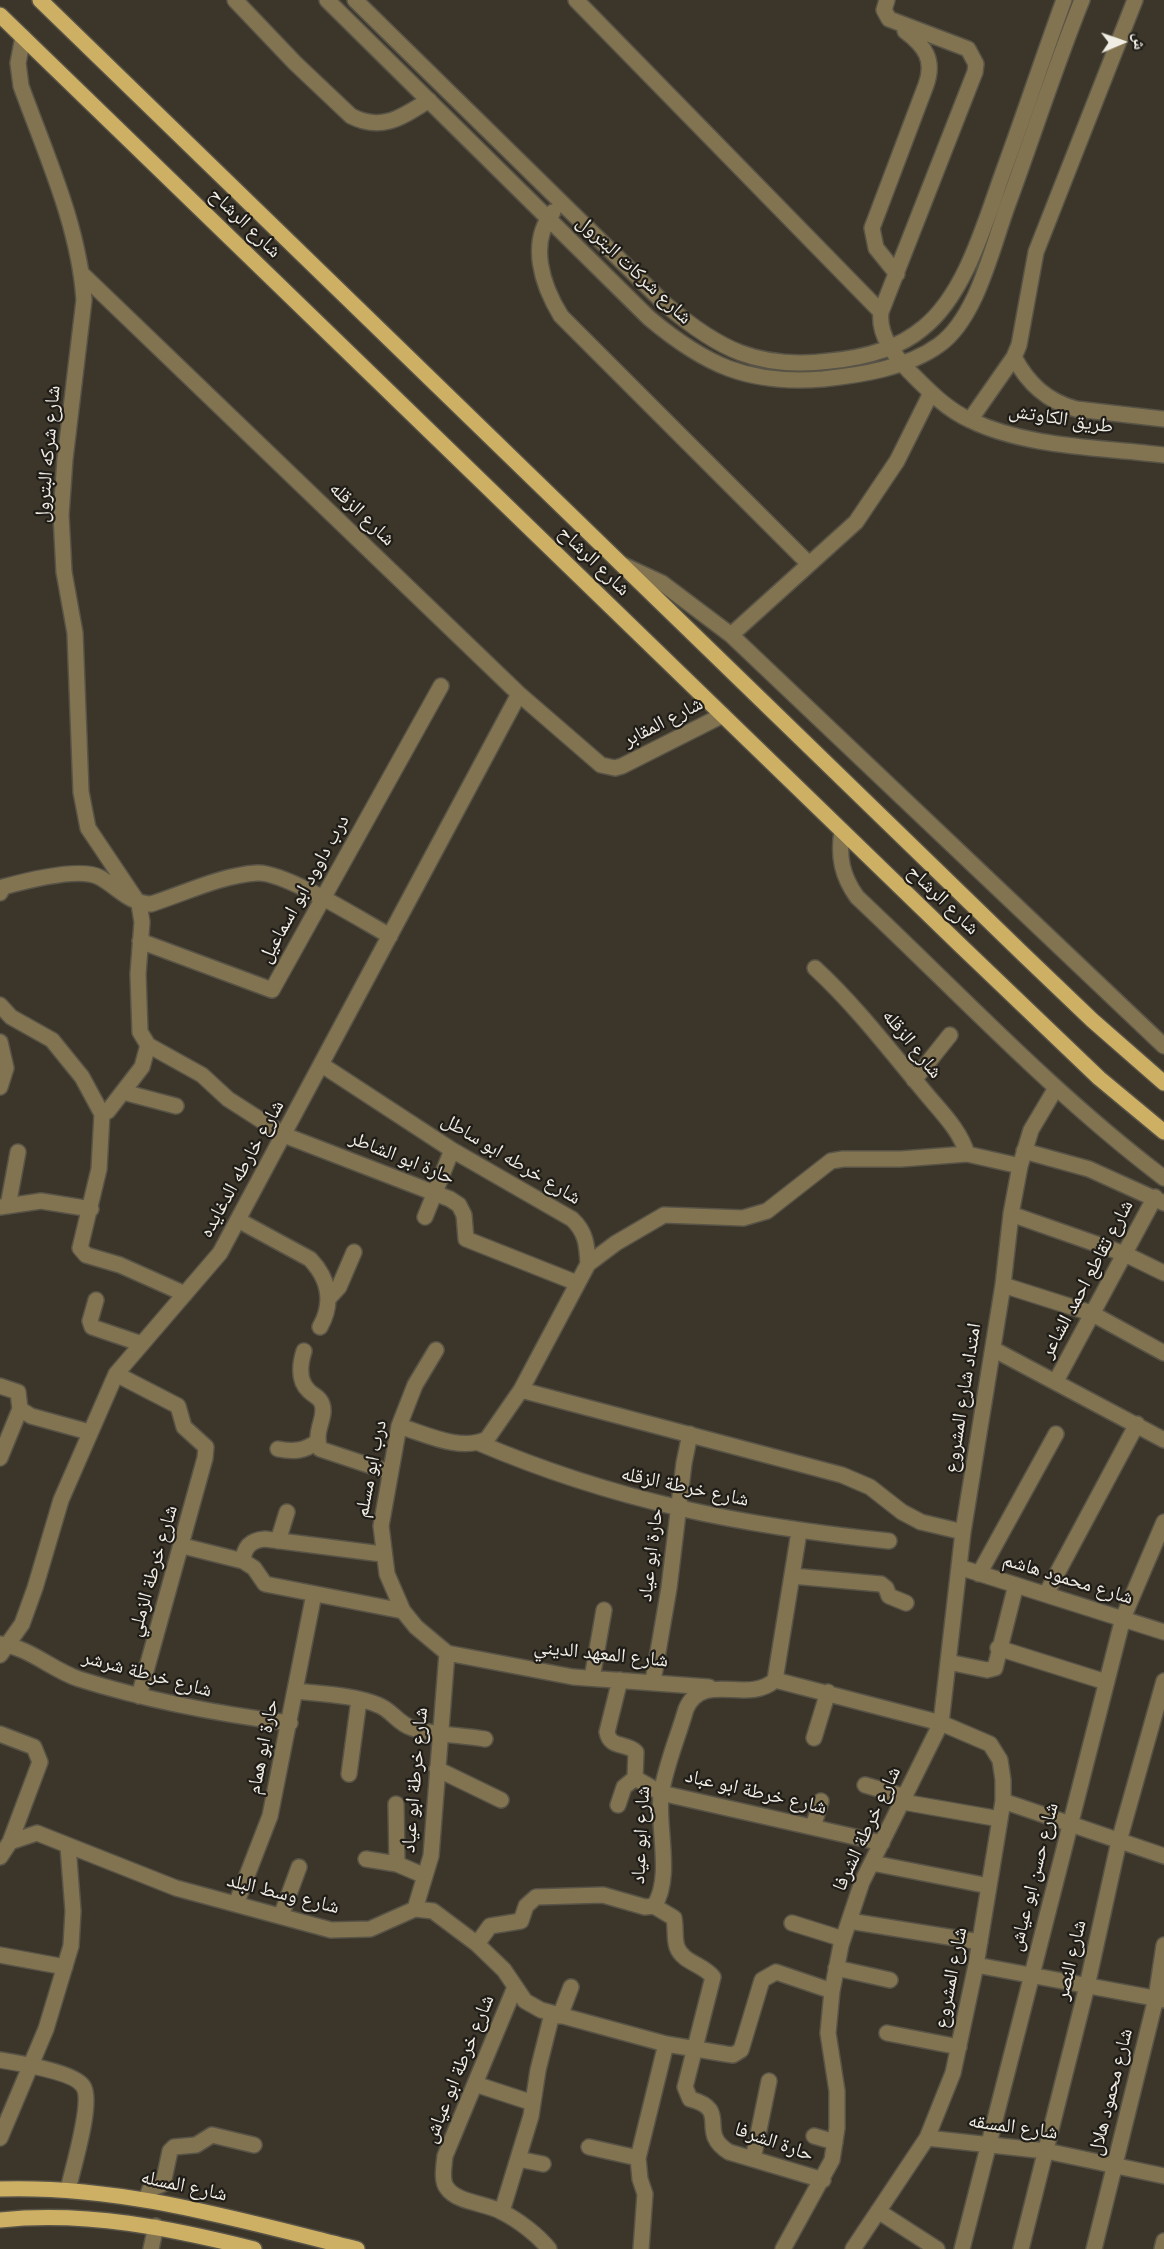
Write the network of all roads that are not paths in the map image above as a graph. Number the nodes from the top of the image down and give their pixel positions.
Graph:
1 (40, 0) edge
2 (236, 0) edge
3 (327, 0) edge
4 (355, 0) edge
5 (576, 0) edge
6 (887, 0) edge
7 (1064, 0) edge
8 (1082, 0) edge
9 (1135, 0) edge
10 (0, 15) edge
11 (893, 22) junction
12 (22, 37) junction
13 (429, 100) junction
14 (561, 202) junction
15 (548, 218) junction
16 (82, 274) junction
17 (897, 274) junction
18 (881, 312) junction
19 (891, 347) junction
20 (1014, 357) junction
21 (902, 364) junction
22 (931, 393) junction
23 (1164, 419) edge
24 (970, 420) junction
25 (1164, 455) edge
26 (620, 563) junction
27 (809, 564) junction
28 (731, 635) junction
29 (441, 686) dead end
30 (519, 694) junction
31 (723, 715) junction
32 (622, 766) joint
33 (842, 831) junction
34 (0, 893) edge
35 (322, 899) junction
36 (139, 904) junction
37 (390, 936) junction
38 (140, 941) junction
39 (815, 968) dead end
40 (0, 1010) edge
41 (950, 1035) dead end
42 (0, 1042) edge
43 (148, 1045) junction
44 (1164, 1046) edge
45 (322, 1065) junction
46 (914, 1080) junction
47 (1164, 1083) edge
48 (0, 1087) edge
49 (1056, 1088) junction
50 (123, 1092) junction
51 (176, 1106) dead end
52 (102, 1114) junction
53 (1164, 1132) edge
54 (284, 1135) junction
55 (452, 1150) junction
56 (1024, 1151) junction
57 (18, 1152) dead end
58 (967, 1154) junction
59 (1020, 1167) junction
60 (1164, 1178) edge
61 (435, 1191) junction
62 (1160, 1200) edge
63 (4, 1206) edge
64 (91, 1209) junction
65 (1011, 1214) junction
66 (425, 1216) dead end
67 (238, 1220) junction
68 (354, 1252) dead end
69 (1125, 1254) junction
70 (588, 1264) junction
71 (1164, 1273) edge
72 (577, 1283) junction
73 (1003, 1285) junction
74 (185, 1294) junction
75 (329, 1298) junction
76 (96, 1300) dead end
77 (1091, 1313) junction
78 (320, 1327) dead end
79 (142, 1344) junction
80 (993, 1349) junction
81 (436, 1350) dead end
82 (304, 1351) dead end
83 (1164, 1353) edge
84 (116, 1374) junction
85 (1056, 1381) junction
86 (0, 1386) edge
87 (521, 1390) junction
88 (20, 1409) junction
89 (1137, 1424) junction
90 (399, 1426) junction
91 (89, 1432) junction
92 (690, 1434) junction
93 (1056, 1434) dead end
94 (1164, 1440) edge
95 (317, 1442) junction
96 (479, 1443) junction
97 (278, 1449) dead end
98 (0, 1458) edge
99 (389, 1472) junction
100 (679, 1510) junction
101 (287, 1512) dead end
102 (1164, 1522) edge
103 (799, 1532) junction
104 (963, 1532) junction
105 (278, 1540) junction
106 (889, 1541) dead end
107 (183, 1546) junction
108 (382, 1554) junction
109 (243, 1561) junction
110 (959, 1567) junction
111 (979, 1574) junction
112 (792, 1576) junction
113 (1016, 1585) junction
114 (314, 1594) junction
115 (1046, 1594) junction
116 (906, 1603) dead end
117 (604, 1610) dead end
118 (403, 1611) junction
119 (1123, 1618) junction
120 (1164, 1632) edge
121 (3, 1648) edge
122 (998, 1648) junction
123 (447, 1653) junction
124 (948, 1662) junction
125 (592, 1678) junction
126 (620, 1680) junction
127 (775, 1680) junction
128 (653, 1681) junction
129 (1106, 1682) junction
130 (1164, 1682) edge
131 (715, 1687) junction
132 (296, 1691) junction
133 (828, 1692) junction
134 (139, 1696) junction
135 (358, 1700) junction
136 (290, 1723) junction
137 (941, 1723) junction
138 (440, 1731) junction
139 (0, 1734) edge
140 (814, 1738) dead end
141 (485, 1739) dead end
142 (437, 1769) junction
143 (349, 1774) dead end
144 (635, 1778) junction
145 (865, 1785) dead end
146 (661, 1792) junction
147 (501, 1800) dead end
148 (904, 1800) junction
149 (821, 1801) dead end
150 (1003, 1801) junction
151 (396, 1804) dead end
152 (618, 1805) dead end
153 (1000, 1819) junction
154 (1070, 1824) junction
155 (813, 1827) junction
156 (1119, 1841) junction
157 (10, 1842) junction
158 (882, 1843) junction
159 (68, 1846) junction
160 (1164, 1856) edge
161 (0, 1857) edge
162 (366, 1859) dead end
163 (872, 1863) junction
164 (397, 1864) junction
165 (299, 1867) dead end
166 (425, 1876) junction
167 (989, 1886) junction
168 (236, 1904) junction
169 (654, 1906) junction
170 (415, 1909) junction
171 (281, 1917) junction
172 (849, 1921) junction
173 (792, 1923) dead end
174 (843, 1939) junction
175 (980, 1942) junction
176 (477, 1944) junction
177 (1164, 1945) edge
178 (0, 1955) edge
179 (976, 1965) junction
180 (65, 1967) junction
181 (836, 1968) junction
182 (1031, 1976) junction
183 (890, 1980) dead end
184 (1087, 1986) junction
185 (515, 1987) junction
186 (571, 1987) dead end
187 (832, 1992) junction
188 (1160, 1999) edge
189 (556, 2015) junction
190 (887, 2033) dead end
191 (666, 2044) junction
192 (959, 2047) junction
193 (695, 2049) junction
194 (0, 2060) edge
195 (30, 2066) junction
196 (769, 2081) dead end
197 (475, 2084) junction
198 (720, 2102) dead end
199 (533, 2103) junction
200 (814, 2136) dead end
201 (0, 2138) edge
202 (927, 2138) junction
203 (716, 2142) junction
204 (835, 2142) junction
205 (989, 2143) junction
206 (255, 2145) dead end
207 (589, 2147) dead end
208 (1046, 2151) junction
209 (518, 2158) junction
210 (638, 2158) junction
211 (753, 2159) junction
212 (543, 2164) dead end
213 (1114, 2166) junction
214 (1164, 2176) edge
215 (823, 2180) junction
216 (0, 2189) edge
217 (68, 2190) junction
218 (146, 2199) junction
219 (502, 2211) junction
220 (878, 2211) junction
221 (0, 2220) edge
222 (156, 2226) junction
223 (1164, 2241) edge
224 (151, 2249) edge
225 (254, 2249) edge
226 (357, 2249) edge
227 (549, 2249) edge
228 (641, 2249) edge
229 (783, 2249) edge
230 (853, 2249) edge
231 (937, 2249) edge
232 (962, 2249) edge
233 (1022, 2249) edge
234 (1094, 2249) edge
235 (1162, 2249) edge

1 - 26 main road, شارع الرشاح
2 - 13 street
3 - 13 street, شارع شركات البترول
4 - 14 street, شارع شركات البترول
5 - 18 street
6 - 11 street
7 - 19 street, شارع شركات البترول
8 - 21 street, شارع شركات البترول
9 - 20 street
10 - 12 main road, شارع الرشاح
11 - 17 street
11 - 17 street
12 - 16 street, شارع شركه البترول
12 - 31 main road, شارع الرشاح
13 - 15 street, شارع شركات البترول
14 - 15 street
14 - 19 street, شارع شركات البترول
15 - 21 street, شارع شركات البترول
15 - 27 street
16 - 30 street, شارع الزقله
16 - 36 street, شارع شركه البترول
17 - 18 street
18 - 19 street, طريق الكاوتش
19 - 21 street, طريق الكاوتش
20 - 23 street
20 - 24 street
21 - 22 street, طريق الكاوتش
22 - 24 street, طريق الكاوتش
22 - 27 street
24 - 25 street, طريق الكاوتش
26 - 28 street
26 - 47 main road, شارع الرشاح
27 - 28 street
28 - 44 street
29 - 35 street, درب داوود ابو اسماعيل
30 - 32 street, شارع الزقله
30 - 37 street, شارع خارطه الدغايده
31 - 32 street, شارع المقابر
31 - 33 main road, شارع الرشاح
33 - 49 street
33 - 53 main road, شارع الرشاح
34 - 36 street
35 - 36 street
35 - 37 street
35 - 38 street, درب داوود ابو اسماعيل
36 - 38 street
37 - 45 street, شارع خارطه الدغايده
38 - 43 street
39 - 46 street, شارع الزقله
40 - 52 street
41 - 46 street
42 - 48 street
43 - 50 street
43 - 54 street, حارة ابو الشاطر
45 - 54 street, شارع خارطه الدغايده
45 - 55 street, شارع خرطه ابو ساطل
46 - 58 street, شارع الزقله
49 - 56 street, امتداد شارع المشروع
49 - 60 street
50 - 51 street
50 - 52 street
52 - 64 street
54 - 61 street, حارة ابو الشاطر
54 - 67 street, شارع خارطه الدغايده
55 - 61 street
55 - 70 street, شارع خرطه ابو ساطل
56 - 59 street, امتداد شارع المشروع
56 - 62 street
57 - 63 street
58 - 59 street
58 - 70 street
59 - 65 street, امتداد شارع المشروع
61 - 66 street
61 - 72 street, حارة ابو الشاطر
62 - 69 street, شارع تقاطع احمد الشاعر
63 - 64 street
64 - 74 street
65 - 69 street
65 - 73 street, امتداد شارع المشروع
67 - 74 street, شارع خارطه الدغايده
67 - 75 street
68 - 75 street
69 - 71 street
69 - 77 street, شارع تقاطع احمد الشاعر
70 - 72 street
72 - 87 street
73 - 77 street
73 - 80 street, امتداد شارع المشروع
74 - 79 street, شارع خارطه الدغايده
75 - 78 street
76 - 79 street
77 - 83 street
77 - 85 street, شارع تقاطع احمد الشاعر
79 - 84 street, شارع خارطه الدغايده
80 - 85 street
80 - 104 street, امتداد شارع المشروع
81 - 90 street, درب ابو مسلم
82 - 95 street
84 - 91 street, شارع خارطه الدغايده
84 - 107 street, شارع خرطة الزملي
85 - 89 street
86 - 88 street
87 - 92 street
87 - 96 street
88 - 91 street
88 - 98 street
89 - 94 street
89 - 115 street
90 - 96 street
90 - 99 street, درب ابو مسلم
91 - 121 street, شارع خارطه الدغايده
92 - 100 street, حارة ابو عياد
92 - 104 street
93 - 111 street
95 - 97 street
95 - 99 street
96 - 100 street, شارع خرطة الزقله
99 - 108 street, درب ابو مسلم
100 - 103 street, شارع خرطة الزقله
100 - 128 street, حارة ابو عياد
101 - 105 street
102 - 119 street, شارع حسن ابو عياش
103 - 106 street, شارع خرطة الزقله
103 - 112 street
104 - 110 street, امتداد شارع المشروع
105 - 108 street
105 - 109 street
107 - 109 street
107 - 134 street, شارع خرطة الزملي
108 - 118 street, درب ابو مسلم
109 - 114 street
110 - 111 street, شارع محمود هاشم
110 - 124 street, امتداد شارع المشروع
111 - 113 street, شارع محمود هاشم
112 - 116 street
112 - 127 street
113 - 115 street, شارع محمود هاشم
113 - 122 street
114 - 118 street
114 - 132 street, حارة ابو همام
115 - 119 street, شارع محمود هاشم
117 - 125 street
118 - 123 street, درب ابو مسلم
119 - 120 street, شارع محمود هاشم
119 - 129 street, شارع حسن ابو عياش
121 - 134 street, شارع خرطة شرشر
122 - 124 street
122 - 129 street
123 - 125 street, شارع المعهد الديني
123 - 138 street, شارع خرطة ابو عياد
124 - 137 street, امتداد شارع المشروع
125 - 126 street, شارع المعهد الديني
126 - 128 street, شارع المعهد الديني
126 - 144 street
127 - 131 street
127 - 133 street, شارع المشروع
128 - 131 street, شارع المعهد الديني
129 - 154 street, شارع حسن ابو عياش
130 - 156 street, شارع النصر
131 - 146 street, شارع ابو عياد
132 - 135 street
132 - 136 street, حارة ابو همام
133 - 137 street, شارع المشروع
133 - 140 street
134 - 136 street, شارع خرطة شرشر
135 - 138 street
135 - 143 street
136 - 168 street, حارة ابو همام
137 - 148 street, شارع خرطة الشرفا
137 - 150 street, شارع المشروع
138 - 141 street
138 - 142 street, شارع خرطة ابو عياد
139 - 157 street
142 - 147 street
142 - 166 street, شارع خرطة ابو عياد
144 - 146 street, شارع خرطة ابو عباد
144 - 152 street
145 - 148 street
146 - 155 street, شارع خرطة ابو عباد
146 - 169 street, شارع ابو عياد
148 - 153 street
148 - 158 street, شارع خرطة الشرفا
149 - 155 street
150 - 153 street, شارع المشروع
150 - 154 street
151 - 164 street
153 - 167 street, شارع المشروع
154 - 156 street
154 - 182 street, شارع حسن ابو عياش
155 - 158 street, شارع خرطة ابو عباد
156 - 160 street
156 - 184 street, شارع النصر
157 - 159 street, شارع وسط البلد
157 - 161 street
158 - 163 street, شارع خرطة الشرفا
159 - 168 street, شارع وسط البلد
159 - 180 street
162 - 164 street
163 - 167 street
163 - 172 street, شارع خرطة الشرفا
164 - 166 street
165 - 171 street
166 - 170 street, شارع خرطة ابو عياد
167 - 175 street, شارع المشروع
168 - 171 street, شارع وسط البلد
169 - 176 street, شارع ابو عياد
169 - 193 street
170 - 171 street, شارع وسط البلد
170 - 176 street
172 - 174 street, شارع خرطة الشرفا
172 - 175 street
173 - 174 street
174 - 181 street, شارع خرطة الشرفا
175 - 179 street, شارع المشروع
176 - 185 street
177 - 188 street, شارع محمود هلال
178 - 180 street
179 - 182 street
179 - 192 street, شارع المشروع
180 - 195 street
181 - 183 street
181 - 187 street, شارع خرطة الشرفا
182 - 184 street
182 - 205 street, شارع حسن ابو عياش
184 - 188 street
184 - 208 street, شارع النصر
185 - 189 street
185 - 197 street, شارع خرطة ابو عياش
186 - 189 street
187 - 193 street
187 - 204 street, شارع خرطة الشرفا
188 - 213 street, شارع محمود هلال
189 - 191 street
189 - 199 street
190 - 192 street
191 - 193 street
191 - 210 street
192 - 202 street, شارع المشروع
193 - 203 street, حارة الشرفا
194 - 195 street
195 - 201 street
195 - 217 street
196 - 211 street
197 - 199 street
197 - 219 street, شارع خرطة ابو عياش
198 - 203 street
199 - 209 street
200 - 204 street
202 - 205 street, شارع المسقه
202 - 220 street, شارع المشروع
203 - 211 street, حارة الشرفا
204 - 215 street, شارع خرطة الشرفا
205 - 208 street, شارع المسقه
205 - 232 street, شارع حسن ابو عياش
206 - 218 street
207 - 210 street
208 - 213 street, شارع المسقه
208 - 233 street, شارع النصر
209 - 212 street
209 - 219 street
210 - 228 street
211 - 215 street, حارة الشرفا
213 - 214 street, شارع المسقه
213 - 234 street, شارع محمود هلال
215 - 229 street, شارع خرطة الشرفا
216 - 217 main road, شارع المسله
217 - 218 main road, شارع المسله
218 - 226 main road, شارع المسله
219 - 227 street
220 - 230 street, شارع المشروع
220 - 231 street
221 - 222 main road
222 - 224 street
222 - 225 main road
223 - 235 street

